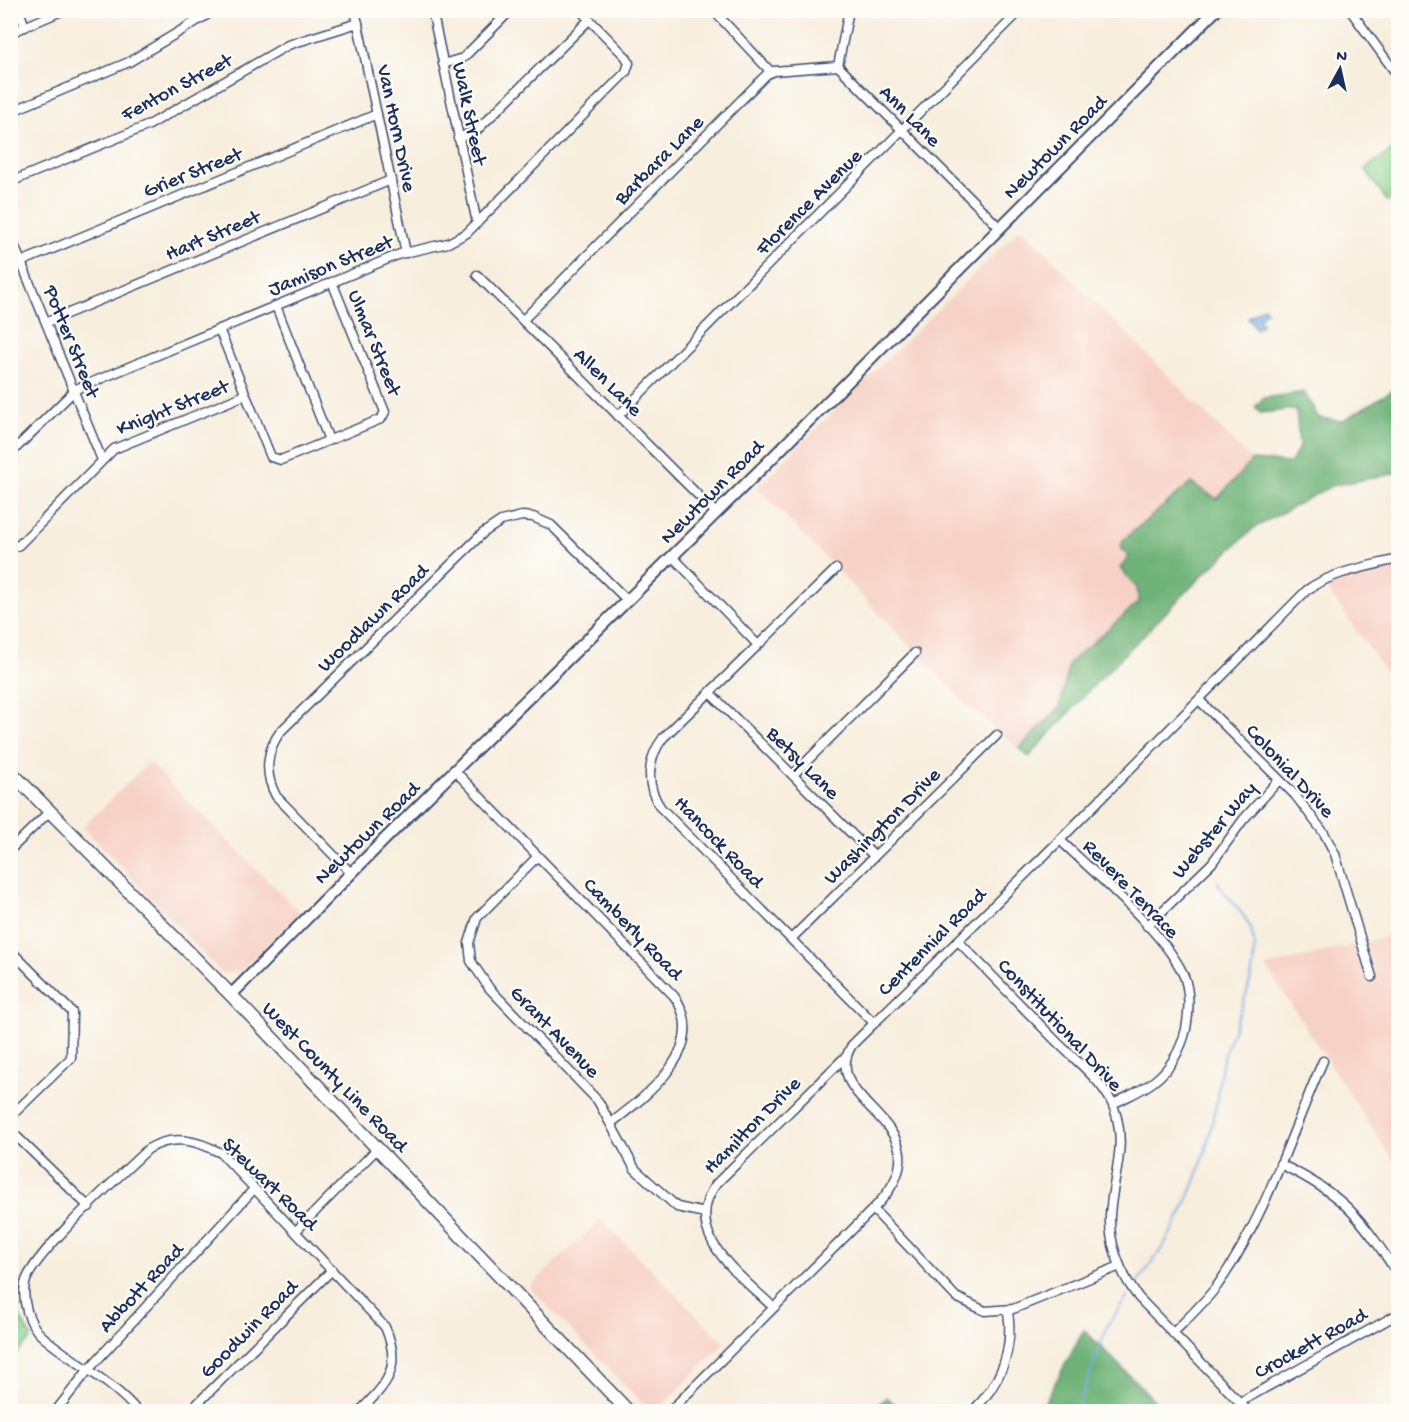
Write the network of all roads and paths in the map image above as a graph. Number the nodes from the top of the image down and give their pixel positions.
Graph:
1 (19, 10) edge
2 (64, 10) edge
3 (215, 10) edge
4 (355, 10) edge
5 (432, 10) edge
6 (511, 10) edge
7 (580, 10) edge
8 (713, 10) edge
9 (849, 10) edge
10 (1021, 10) edge
11 (1216, 10) edge
12 (1350, 10) edge
13 (589, 20) junction
14 (358, 23) junction
15 (25, 27) junction
16 (10, 33) edge
17 (443, 64) junction
18 (838, 66) junction
19 (771, 72) junction
20 (1398, 76) edge
21 (10, 112) edge
22 (377, 114) junction
23 (903, 132) junction
24 (458, 138) junction
25 (391, 180) junction
26 (10, 182) edge
27 (477, 223) junction
28 (1000, 228) junction
29 (10, 235) edge
30 (406, 252) junction
31 (21, 262) junction
32 (477, 275) dead end
33 (332, 282) junction
34 (276, 306) junction
35 (523, 320) junction
36 (47, 322) junction
37 (219, 329) junction
38 (74, 390) junction
39 (245, 395) junction
40 (618, 416) junction
41 (329, 440) junction
42 (10, 454) edge
43 (102, 460) junction
44 (716, 513) junction
45 (11, 549) edge
46 (673, 557) junction
47 (1398, 560) edge
48 (836, 569) dead end
49 (628, 601) junction
50 (757, 644) junction
51 (915, 653) dead end
52 (710, 693) junction
53 (1199, 700) junction
54 (997, 735) dead end
55 (10, 771) edge
56 (455, 771) junction
57 (793, 775) junction
58 (1279, 780) junction
59 (50, 811) junction
60 (1060, 840) junction
61 (10, 850) edge
62 (538, 856) junction
63 (874, 856) junction
64 (351, 873) junction
65 (1147, 926) junction
66 (791, 939) junction
67 (958, 941) junction
68 (10, 950) edge
69 (1372, 977) dead end
70 (231, 995) junction
71 (874, 1023) junction
72 (844, 1058) junction
73 (1323, 1061) dead end
74 (1113, 1104) junction
75 (10, 1118) edge
76 (611, 1123) junction
77 (10, 1130) edge
78 (378, 1148) junction
79 (1280, 1164) junction
80 (254, 1189) junction
81 (89, 1207) junction
82 (873, 1209) junction
83 (705, 1213) junction
84 (296, 1231) junction
85 (1120, 1266) junction
86 (332, 1270) junction
87 (1398, 1274) edge
88 (774, 1307) junction
89 (1008, 1311) junction
90 (1398, 1314) edge
91 (1173, 1333) junction
92 (89, 1369) junction
93 (1240, 1402) junction
94 (55, 1412) edge
95 (138, 1412) edge
96 (189, 1412) edge
97 (359, 1412) edge
98 (629, 1412) edge
99 (669, 1412) edge
100 (972, 1412) edge
101 (1249, 1412) edge

1 - 15 street
2 - 15 street
3 - 21 street
4 - 14 street, Van Horn Drive
5 - 17 street, Walk Street
6 - 17 street
7 - 13 street
8 - 19 street
9 - 18 street
10 - 23 street, Florence Avenue
11 - 28 street, Newtown Road
12 - 20 street
13 - 24 street
13 - 27 street, Jamison Street
14 - 22 street, Van Horn Drive
14 - 26 street, Fenton Street
15 - 16 street
17 - 24 street, Walk Street
18 - 19 street
18 - 23 street, Ann Lane
19 - 35 street, Barbara Lane
22 - 25 street, Van Horn Drive
22 - 31 street, Grier Street
23 - 28 street, Ann Lane
23 - 40 street, Florence Avenue
24 - 27 street, Walk Street
25 - 30 street, Van Horn Drive
25 - 36 street, Hart Street
27 - 30 street, Jamison Street
28 - 44 street, Newtown Road
29 - 31 street, Potter Street
30 - 33 street, Jamison Street
31 - 36 street, Potter Street
32 - 35 street, Allen Lane
33 - 34 street, Jamison Street
33 - 41 street, Ulmar Street
34 - 37 street, Jamison Street
34 - 41 street
35 - 40 street, Allen Lane
36 - 38 street, Potter Street
37 - 38 street, Jamison Street
37 - 39 street
38 - 42 street, Jamison Street
38 - 43 street, Potter Street
39 - 41 street
39 - 43 street, Knight Street
40 - 44 street, Allen Lane
43 - 45 street, Knight Street
44 - 46 street, Newtown Road
46 - 49 street, Newtown Road
46 - 50 street
47 - 53 street, Centennial Road
48 - 50 street, Hancock Road
49 - 56 street, Newtown Road
49 - 64 street, Woodlawn Road
50 - 52 street, Hancock Road
51 - 57 street
52 - 57 street, Betsy Lane
52 - 66 street, Hancock Road
53 - 58 street, Colonial Drive
53 - 60 street, Centennial Road
54 - 63 street, Washington Drive
55 - 59 main road, West County Line Road
56 - 62 street, Camberly Road
56 - 64 street, Newtown Road
57 - 63 street, Betsy Lane
58 - 65 street, Webster Way
58 - 69 street, Colonial Drive
59 - 61 street
59 - 70 main road, West County Line Road
60 - 65 street, Revere Terrace
60 - 67 street, Centennial Road
62 - 76 street, Grant Avenue
62 - 76 street, Camberly Road
63 - 66 street, Washington Drive
64 - 70 street, Newtown Road
65 - 74 street, Revere Terrace
66 - 71 street, Hancock Road
67 - 71 street, Centennial Road
67 - 74 street, Constitutional Drive
68 - 75 street
70 - 78 main road, West County Line Road
71 - 72 street, Centennial Road
72 - 82 street
72 - 83 street, Hamilton Drive
73 - 79 street
74 - 85 street, Constitutional Drive
76 - 83 street, Grant Avenue
77 - 81 street
78 - 84 street
78 - 98 main road, West County Line Road
79 - 87 street
79 - 91 street
80 - 81 street, Stewart Road
80 - 84 street, Stewart Road
80 - 92 street, Abbott Road
81 - 92 street, Stewart Road
82 - 88 street
82 - 89 street
83 - 88 street
84 - 86 street, Stewart Road
85 - 89 street
85 - 91 street, Constitutional Drive
86 - 96 street, Goodwin Road
86 - 97 street, Stewart Road
88 - 99 street
89 - 100 street
90 - 93 street, Crockett Road
91 - 93 street, Constitutional Drive
92 - 94 street, Abbott Road
92 - 95 street, Stewart Road
93 - 101 street, Constitutional Drive

